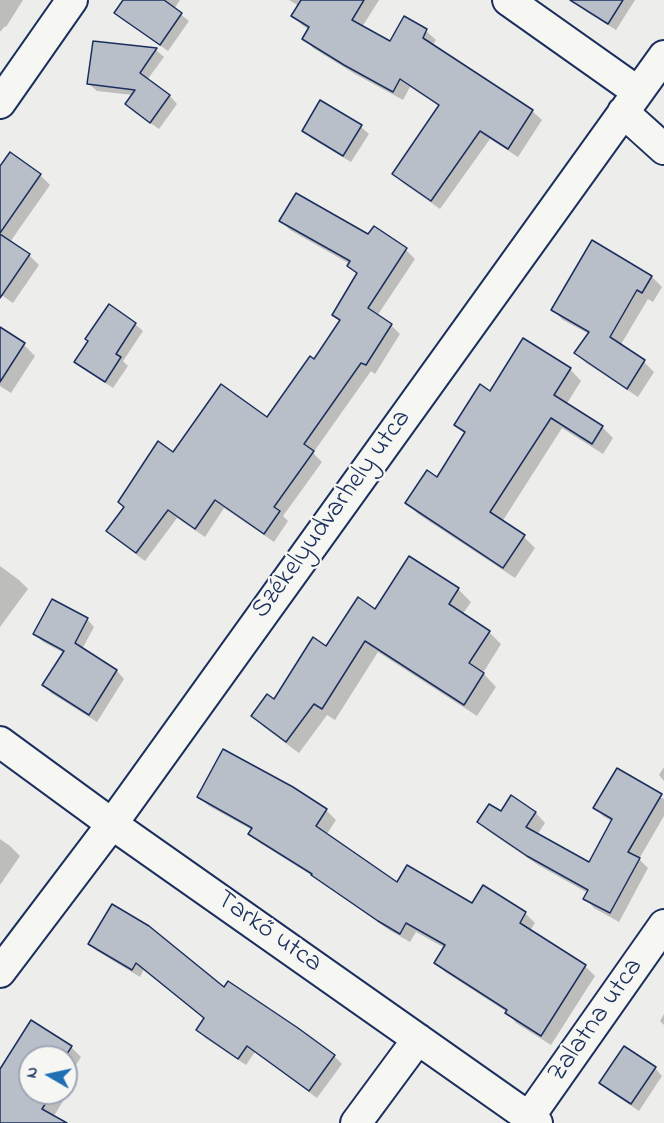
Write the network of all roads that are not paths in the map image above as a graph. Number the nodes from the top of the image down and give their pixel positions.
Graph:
1 (72, 0) edge
2 (508, 0) edge
3 (664, 56) edge
4 (630, 102) junction
5 (0, 103) edge
6 (664, 148) edge
7 (0, 742) edge
8 (112, 824) junction
9 (664, 925) edge
10 (0, 972) edge
11 (418, 1039) junction
12 (533, 1120) edge
13 (356, 1123) edge

1 - 5 street
2 - 4 street
3 - 4 street, Székelyudvarhely utca
4 - 6 street
4 - 8 street, Székelyudvarhely utca
7 - 8 street, Tarkő utca
8 - 10 street, Székelyudvarhely utca
8 - 11 street, Tarkő utca
9 - 12 street, Zalatna utca
11 - 12 street, Tarkő utca
11 - 13 street

